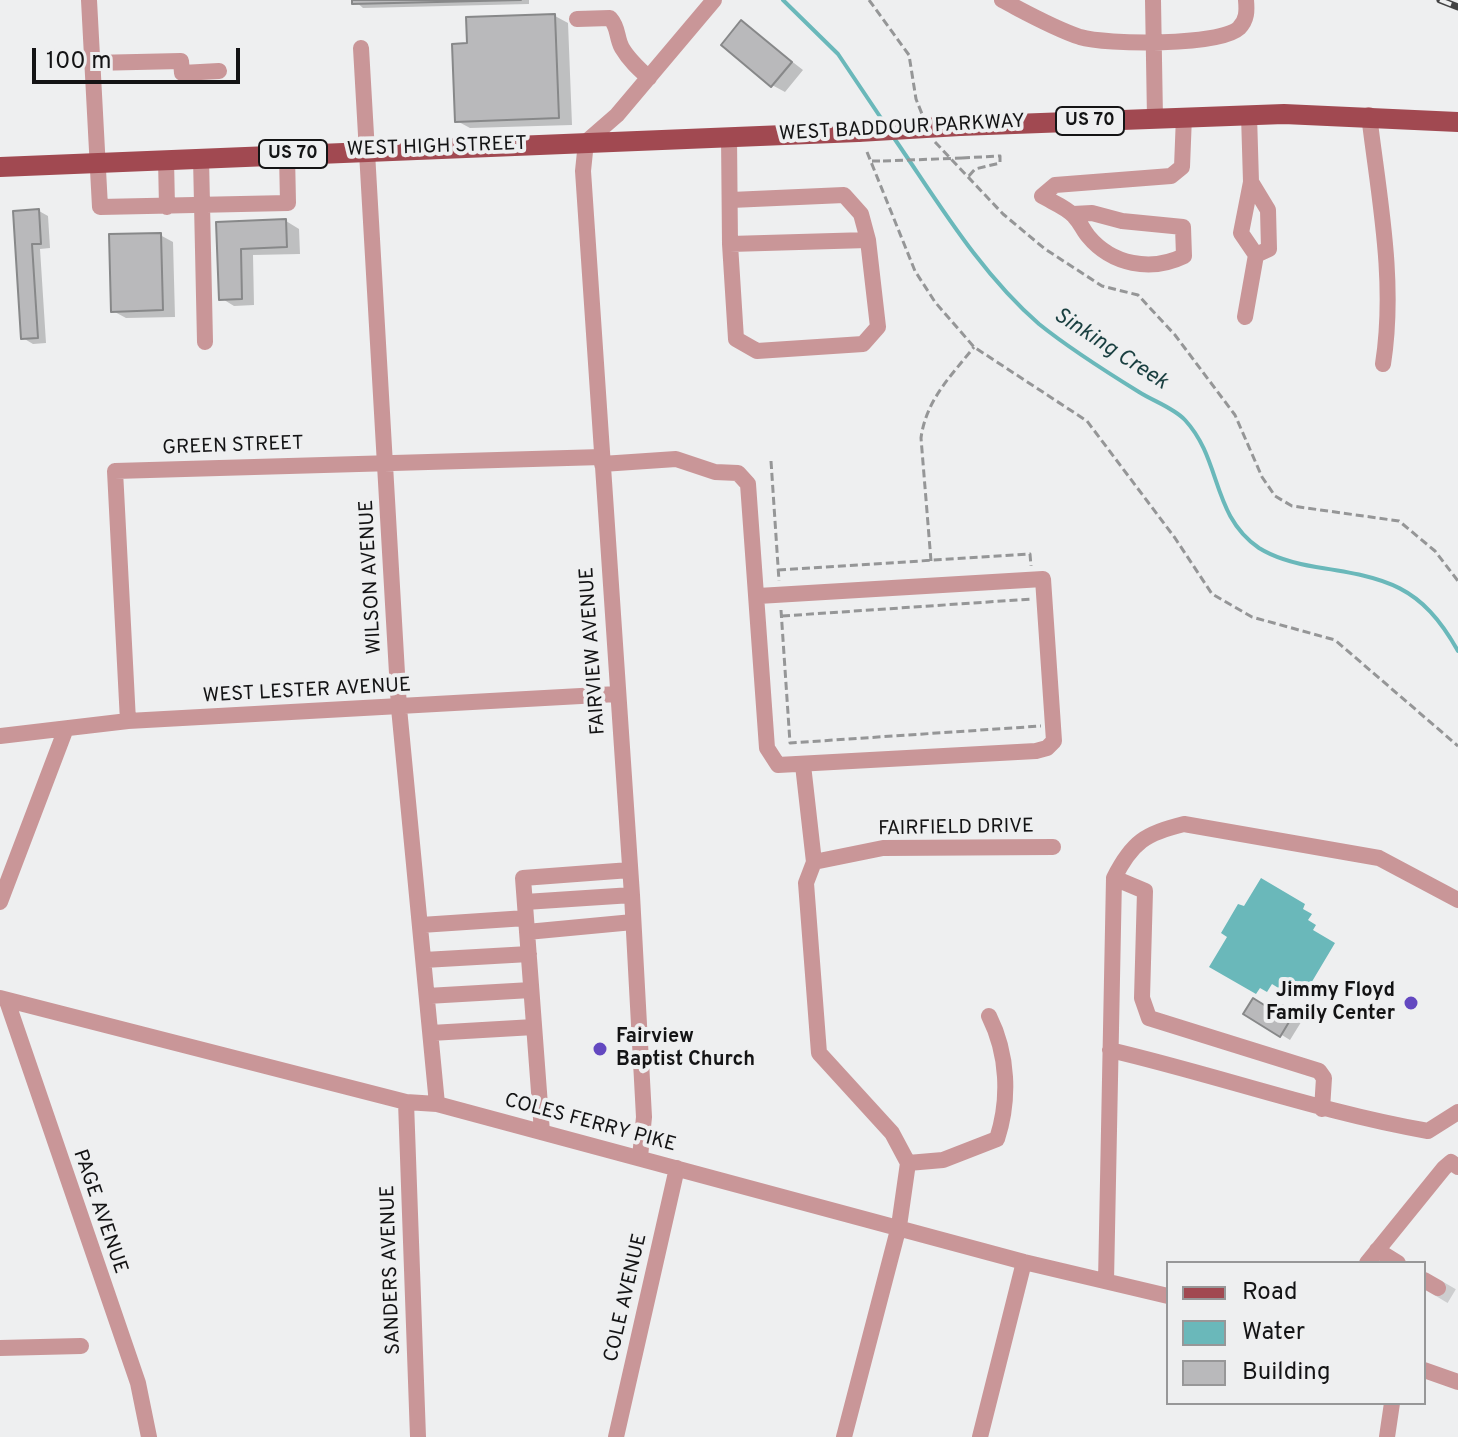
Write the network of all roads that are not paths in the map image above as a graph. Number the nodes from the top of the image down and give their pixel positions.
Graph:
1 (89, 0) edge
2 (1002, 0) edge
3 (1153, 0) edge
4 (1246, 0) edge
5 (710, 1) edge
6 (577, 19) dead end
7 (1155, 41) junction
8 (361, 48) dead end
9 (92, 63) junction
10 (219, 71) dead end
11 (649, 78) junction
12 (1249, 115) junction
13 (1369, 115) junction
14 (1184, 116) junction
15 (1155, 118) junction
16 (1458, 122) edge
17 (729, 136) junction
18 (586, 142) junction
19 (367, 151) junction
20 (287, 154) junction
21 (201, 158) junction
22 (166, 159) junction
23 (97, 162) junction
24 (0, 167) edge
25 (1251, 182) junction
26 (731, 200) junction
27 (167, 207) junction
28 (202, 208) junction
29 (1073, 214) junction
30 (868, 240) junction
31 (730, 244) junction
32 (1256, 255) junction
33 (1245, 317) dead end
34 (205, 342) dead end
35 (1383, 364) dead end
36 (602, 460) junction
37 (385, 463) junction
38 (758, 596) junction
39 (617, 694) junction
40 (399, 708) junction
41 (128, 721) junction
42 (65, 731) junction
43 (0, 736) edge
44 (803, 765) junction
45 (1053, 847) dead end
46 (814, 862) junction
47 (630, 870) junction
48 (1114, 878) junction
49 (632, 895) junction
50 (1458, 900) edge
51 (0, 902) edge
52 (526, 917) junction
53 (633, 922) junction
54 (421, 925) junction
55 (529, 954) junction
56 (424, 960) junction
57 (531, 990) junction
58 (427, 996) junction
59 (3, 1000) edge
60 (989, 1016) dead end
61 (534, 1027) junction
62 (431, 1033) junction
63 (1110, 1050) junction
64 (406, 1102) junction
65 (437, 1104) junction
66 (1322, 1109) junction
67 (1458, 1112) edge
68 (542, 1132) junction
69 (640, 1157) junction
70 (1456, 1162) edge
71 (908, 1163) junction
72 (677, 1168) junction
73 (899, 1226) junction
74 (1372, 1256) edge
75 (1024, 1262) junction
76 (1106, 1281) junction
77 (1166, 1296) edge
78 (81, 1346) dead end
79 (0, 1348) edge
80 (1426, 1371) edge
81 (1458, 1382) edge
82 (1392, 1405) edge
83 (149, 1437) edge
84 (418, 1437) edge
85 (616, 1437) edge
86 (844, 1437) edge
87 (980, 1437) edge
88 (1387, 1437) edge

1 - 9 street
2 - 7 street
3 - 7 street
4 - 7 street
5 - 11 street
6 - 11 street
7 - 15 street
8 - 19 street, WILSON AVENUE
9 - 10 street
9 - 23 street
11 - 18 street
12 - 13 main road, WEST BADDOUR PARKWAY / US 70
12 - 14 main road, WEST BADDOUR PARKWAY / US 70
12 - 25 street
13 - 16 main road, WEST BADDOUR PARKWAY / US 70
13 - 35 street
14 - 15 main road, WEST BADDOUR PARKWAY / US 70
14 - 29 street
15 - 17 main road, WEST BADDOUR PARKWAY / US 70, bridge
17 - 18 main road, WEST BADDOUR PARKWAY / US 70
17 - 26 street
18 - 19 main road, WEST HIGH STREET / US 70
18 - 36 street, FAIRVIEW AVENUE
19 - 20 main road, WEST HIGH STREET / US 70
19 - 37 street, WILSON AVENUE
20 - 21 main road, WEST HIGH STREET / US 70
20 - 28 street
21 - 22 main road, WEST HIGH STREET / US 70
21 - 28 street
22 - 23 main road, WEST HIGH STREET / US 70
22 - 27 street
23 - 24 main road, WEST HIGH STREET / US 70
23 - 27 street
25 - 32 street
25 - 32 street
26 - 30 street
26 - 31 street
27 - 28 street
28 - 34 street
29 - 29 street
30 - 31 street
30 - 31 street
32 - 33 street
36 - 37 street, GREEN STREET
36 - 38 street, GREEN STREET
36 - 39 street, FAIRVIEW AVENUE
37 - 40 street, WILSON AVENUE
37 - 41 street, GREEN STREET
38 - 44 street, GREEN STREET
38 - 44 street
39 - 40 street, WEST LESTER AVENUE
39 - 47 street, FAIRVIEW AVENUE
40 - 41 street, WEST LESTER AVENUE
40 - 54 street, WILSON AVENUE
41 - 42 street, WEST LESTER AVENUE
42 - 43 street, WEST LESTER AVENUE
42 - 51 street
44 - 46 street
45 - 46 street, FAIRFIELD DRIVE
46 - 71 street
47 - 49 street, FAIRVIEW AVENUE
47 - 52 street
48 - 50 street
48 - 63 street
48 - 66 street
49 - 52 street
49 - 53 street, FAIRVIEW AVENUE
52 - 53 street
52 - 54 street
52 - 55 street
53 - 69 street, FAIRVIEW AVENUE
54 - 56 street, WILSON AVENUE
55 - 56 street
55 - 57 street
56 - 58 street, WILSON AVENUE
57 - 58 street
57 - 61 street
58 - 62 street, WILSON AVENUE
59 - 64 street, COLES FERRY PIKE
59 - 83 street, PAGE AVENUE
60 - 71 street
61 - 62 street
61 - 68 street
62 - 65 street, WILSON AVENUE
63 - 66 street
63 - 76 street
64 - 65 street, COLES FERRY PIKE
64 - 84 street, SANDERS AVENUE
65 - 68 street, COLES FERRY PIKE
66 - 67 street
68 - 69 street, COLES FERRY PIKE
69 - 72 street, COLES FERRY PIKE
70 - 74 street
71 - 73 street
72 - 73 street, COLES FERRY PIKE
72 - 85 street, COLE AVENUE
73 - 75 street, COLES FERRY PIKE
73 - 86 street
75 - 76 street, COLES FERRY PIKE
75 - 87 street
76 - 77 street, COLES FERRY PIKE
78 - 79 street
80 - 81 street
82 - 88 street

